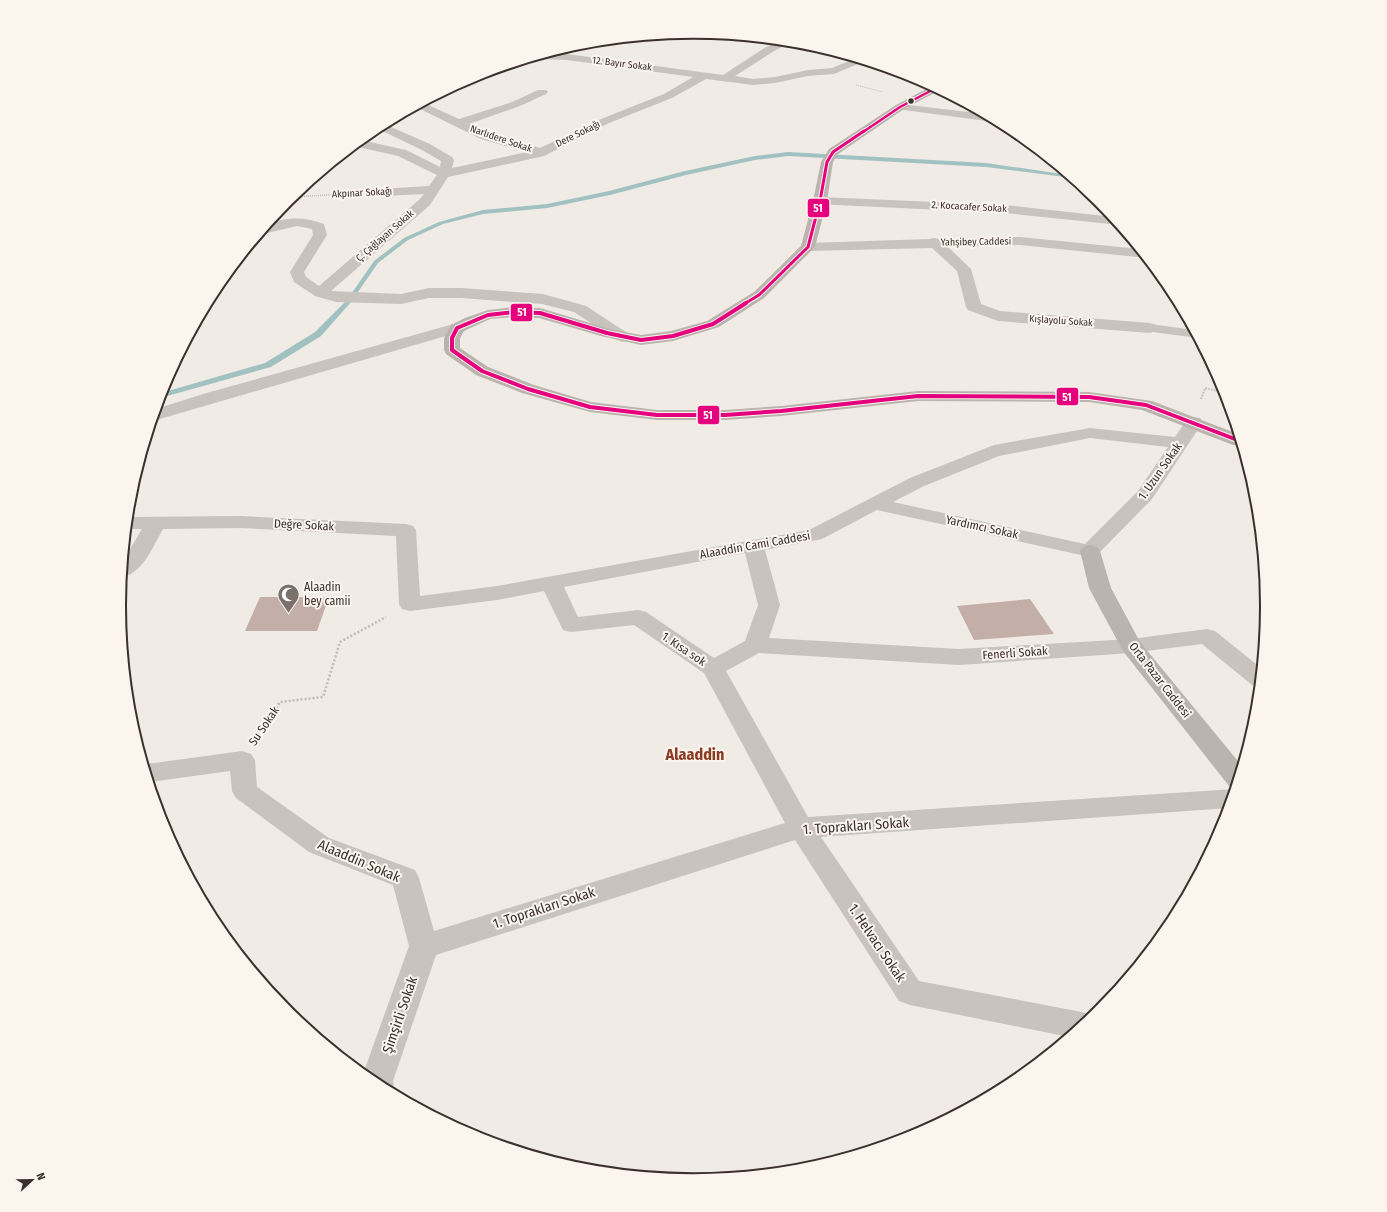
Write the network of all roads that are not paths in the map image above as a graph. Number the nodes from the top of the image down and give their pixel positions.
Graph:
1 (778, 46) edge
2 (554, 57) edge
3 (855, 63) edge
4 (705, 75) junction
5 (725, 78) junction
6 (930, 91) edge
7 (542, 92) dead end
8 (425, 107) edge
9 (900, 108) junction
10 (976, 115) edge
11 (459, 123) junction
12 (387, 129) edge
13 (365, 144) edge
14 (540, 153) junction
15 (444, 174) junction
16 (433, 190) junction
17 (385, 192) road end
18 (820, 201) junction
19 (1109, 221) edge
20 (270, 229) edge
21 (934, 242) junction
22 (808, 247) junction
23 (1137, 253) edge
24 (320, 293) junction
25 (457, 328) junction
26 (1150, 328) joint
27 (1190, 333) edge
28 (623, 337) junction
29 (161, 414) edge
30 (1194, 422) junction
31 (1235, 439) edge
32 (1180, 443) junction
33 (875, 504) junction
34 (132, 523) edge
35 (156, 523) junction
36 (754, 546) junction
37 (1090, 550) junction
38 (128, 567) edge
39 (551, 583) junction
40 (410, 604) joint
41 (755, 645) junction
42 (1131, 646) junction
43 (713, 668) junction
44 (1256, 676) edge
45 (152, 772) edge
46 (1234, 774) edge
47 (1226, 798) edge
48 (801, 828) junction
49 (424, 946) junction
50 (1075, 1025) edge
51 (378, 1077) edge

1 - 5 street
2 - 4 street, 12. Bayır Sokak
3 - 5 street, 12. Bayır Sokak
4 - 5 street, 12. Bayır Sokak
4 - 14 street, Dere Sokağı
6 - 9 main road
7 - 11 street
8 - 11 street, Narlıdere Sokak
9 - 10 street
9 - 18 main road
11 - 14 street, Narlıdere Sokak
12 - 15 street
13 - 15 street
14 - 15 street, Dere Sokağı
15 - 16 street, Ç. Çağlayan Sokak
16 - 17 street, Akpınar Sokağı
16 - 24 street, Ç. Çağlayan Sokak
18 - 19 street, 2. Kocacafer Sokak
18 - 22 main road
20 - 24 street
21 - 22 street, Yahşibey Caddesi
21 - 23 street, Yahşibey Caddesi
21 - 26 street, Kışlayolu Sokak
22 - 28 main road
24 - 28 street
25 - 28 main road
25 - 29 street
25 - 30 main road
26 - 27 lane
30 - 31 main road
30 - 32 street, 1. Uzun Sokak
32 - 33 street, Alaaddin Cami Caddesi
32 - 37 street, 1. Uzun Sokak
33 - 36 street, Alaaddin Cami Caddesi
33 - 37 street, Yardımcı Sokak
34 - 35 street, Değre Sokak
35 - 38 street
35 - 40 street, Değre Sokak
36 - 39 street, Alaaddin Cami Caddesi
36 - 41 street
37 - 42 main road, Orta Pazar Caddesi
39 - 40 street, Alaaddin Cami Caddesi
39 - 43 street, 1. Kısa sok
41 - 42 street, Fenerli Sokak
41 - 43 street
42 - 44 street, Fenerli Sokak
42 - 46 main road, Orta Pazar Caddesi
43 - 48 street, 1. Kısa sok
45 - 49 street, Alaaddin Sokak
47 - 48 street, 1. Toprakları Sokak
48 - 49 street, 1. Toprakları Sokak
48 - 50 street, 1. Helvacı Sokak
49 - 51 street, Şimşirli Sokak

